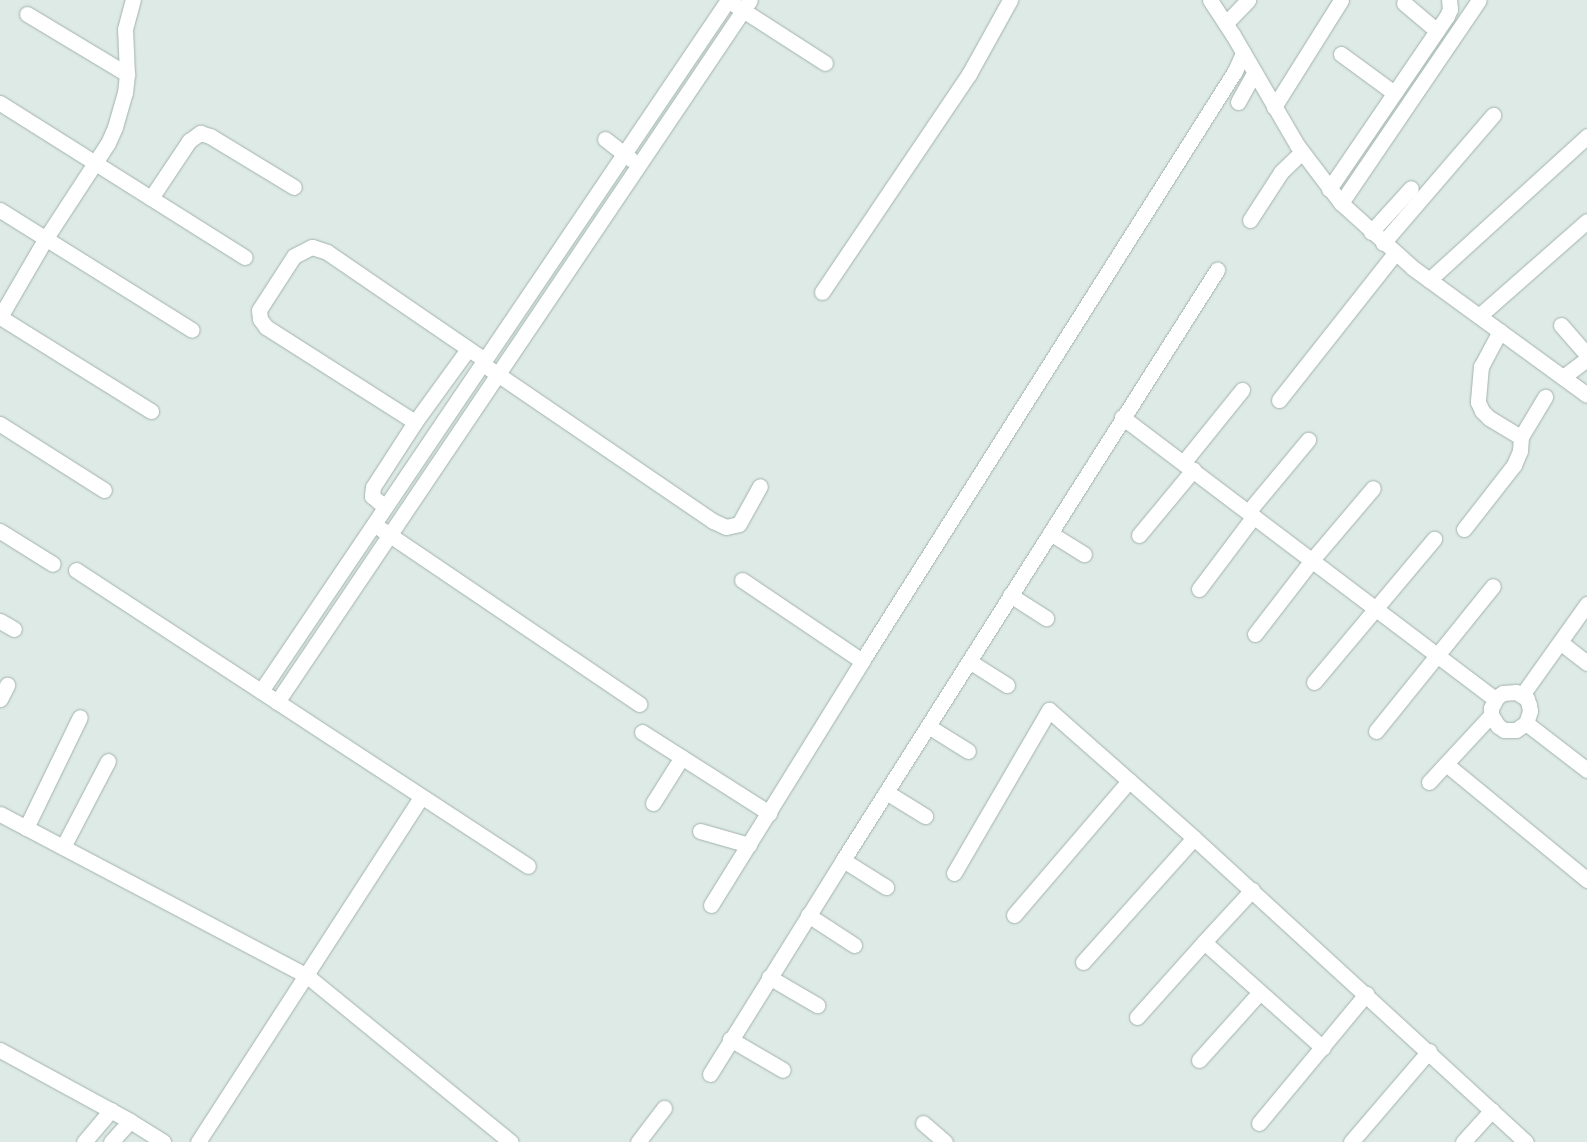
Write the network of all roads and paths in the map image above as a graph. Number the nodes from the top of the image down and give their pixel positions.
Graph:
1 (133, 0) edge
2 (728, 0) edge
3 (1010, 0) edge
4 (1210, 0) edge
5 (1248, 0) edge
6 (1341, 0) edge
7 (1449, 0) edge
8 (1479, 0) edge
9 (1404, 3) dead end
10 (746, 5) edge
11 (27, 14) dead end
12 (1226, 23) junction
13 (1436, 31) junction
14 (1243, 53) junction
15 (1341, 54) dead end
16 (825, 63) dead end
17 (127, 74) junction
18 (1254, 74) junction
19 (1394, 93) junction
20 (1238, 102) dead end
21 (0, 103) edge
22 (1274, 107) junction
23 (654, 110) junction
24 (1493, 115) dead end
25 (669, 121) junction
26 (1587, 136) edge
27 (605, 139) dead end
28 (1302, 152) junction
29 (624, 154) junction
30 (95, 161) junction
31 (639, 166) junction
32 (294, 187) dead end
33 (1411, 188) dead end
34 (1329, 189) junction
35 (151, 198) junction
36 (1341, 203) junction
37 (0, 210) edge
38 (1250, 220) dead end
39 (1587, 221) edge
40 (1371, 232) junction
41 (571, 233) junction
42 (46, 238) junction
43 (587, 243) junction
44 (1384, 243) junction
45 (1395, 253) junction
46 (245, 257) dead end
47 (1217, 270) dead end
48 (1429, 280) junction
49 (822, 292) dead end
50 (1479, 316) junction
51 (0, 317) edge
52 (1561, 325) dead end
53 (192, 330) dead end
54 (1500, 331) junction
55 (468, 349) junction
56 (1587, 357) edge
57 (484, 362) junction
58 (498, 374) junction
59 (1563, 377) junction
60 (1242, 390) dead end
61 (1587, 394) edge
62 (1545, 397) dead end
63 (1279, 400) dead end
64 (151, 412) dead end
65 (1122, 417) junction
66 (415, 422) junction
67 (0, 424) edge
68 (1521, 437) junction
69 (1308, 440) dead end
70 (1188, 466) junction
71 (760, 486) dead end
72 (1373, 488) dead end
73 (104, 490) dead end
74 (385, 507) junction
75 (1251, 514) junction
76 (374, 524) junction
77 (1464, 529) dead end
78 (0, 531) edge
79 (1050, 533) junction
80 (1140, 535) dead end
81 (390, 536) junction
82 (1434, 539) dead end
83 (1084, 554) dead end
84 (1312, 560) junction
85 (53, 564) dead end
86 (76, 570) dead end
87 (742, 580) dead end
88 (1493, 586) dead end
89 (1199, 589) dead end
90 (1010, 595) junction
91 (1587, 604) edge
92 (1375, 608) junction
93 (1046, 618) dead end
94 (0, 621) edge
95 (14, 629) dead end
96 (1255, 634) dead end
97 (1560, 642) junction
98 (1438, 656) junction
99 (862, 661) junction
100 (968, 661) junction
101 (1587, 663) edge
102 (1314, 682) dead end
103 (1007, 685) dead end
104 (261, 691) junction
105 (1522, 695) junction
106 (1495, 699) junction
107 (277, 702) junction
108 (639, 704) dead end
109 (1491, 715) junction
110 (80, 717) dead end
111 (1526, 723) junction
112 (928, 726) junction
113 (642, 732) dead end
114 (1376, 732) dead end
115 (968, 751) dead end
116 (682, 757) junction
117 (108, 760) dead end
118 (1446, 764) junction
119 (1587, 770) edge
120 (1129, 781) junction
121 (1429, 782) dead end
122 (886, 792) junction
123 (421, 797) junction
124 (653, 803) dead end
125 (769, 813) junction
126 (0, 814) edge
127 (925, 816) dead end
128 (26, 828) junction
129 (700, 831) dead end
130 (1194, 838) junction
131 (749, 845) junction
132 (63, 847) junction
133 (843, 860) junction
134 (528, 866) dead end
135 (954, 873) dead end
136 (1587, 880) edge
137 (886, 887) dead end
138 (1252, 890) junction
139 (711, 905) dead end
140 (808, 915) junction
141 (1014, 915) dead end
142 (1204, 942) junction
143 (854, 945) dead end
144 (1083, 962) dead end
145 (306, 975) junction
146 (770, 978) junction
147 (1260, 992) junction
148 (1366, 994) junction
149 (817, 1005) dead end
150 (1137, 1017) dead end
151 (730, 1040) junction
152 (1323, 1048) junction
153 (0, 1050) edge
154 (1429, 1051) junction
155 (1199, 1060) dead end
156 (783, 1070) dead end
157 (710, 1074) dead end
158 (664, 1108) dead end
159 (110, 1110) junction
160 (1492, 1110) junction
161 (130, 1121) junction
162 (923, 1123) dead end
163 (1259, 1123) dead end
164 (84, 1142) edge
165 (111, 1142) edge
166 (163, 1142) edge
167 (198, 1142) edge
168 (511, 1142) edge
169 (638, 1142) edge
170 (945, 1142) edge
171 (1351, 1142) edge
172 (1463, 1142) edge
173 (1526, 1142) edge

1 - 17 street
2 - 10 street
2 - 23 street
3 - 49 street
4 - 12 street
5 - 12 street
6 - 22 street
7 - 13 street
8 - 36 street
9 - 13 street
10 - 16 street
10 - 25 street
11 - 17 street
12 - 14 street
13 - 19 street
14 - 18 street
14 - 99 street
15 - 19 street
17 - 30 street
18 - 20 street
18 - 22 street
19 - 34 street
21 - 30 street
22 - 28 street
23 - 25 street
23 - 29 street
24 - 44 street
25 - 31 street
26 - 48 street
27 - 29 street
28 - 34 street
28 - 38 street
29 - 31 street
29 - 41 street
30 - 35 street
30 - 42 street
31 - 43 street
32 - 35 street
33 - 40 street
34 - 36 street
35 - 46 street
36 - 40 street
37 - 42 street
39 - 50 street
40 - 44 street
41 - 43 street
41 - 57 street
42 - 51 street
42 - 53 street
43 - 58 street
44 - 45 street
45 - 48 street
45 - 63 street
47 - 65 street
48 - 50 street
50 - 54 street
51 - 64 street
52 - 56 street
54 - 59 street
54 - 68 street
55 - 57 street
55 - 66 street
55 - 66 street
56 - 59 street
57 - 58 street
57 - 74 street
58 - 71 street
58 - 81 street
59 - 61 street
60 - 70 street
62 - 68 street
65 - 70 street
65 - 79 street
66 - 74 street
67 - 73 street
68 - 77 street
69 - 75 street
70 - 75 street
70 - 80 street
72 - 84 street
74 - 76 street
75 - 84 street
75 - 89 street
76 - 81 street
76 - 104 street
78 - 85 street
79 - 83 street
79 - 90 street
81 - 107 street
81 - 108 street
82 - 92 street
84 - 92 street
84 - 96 street
86 - 104 street
87 - 99 street
88 - 98 street
90 - 93 street
90 - 100 street
91 - 97 street
92 - 98 street
92 - 102 street
94 - 95 street
97 - 101 street
97 - 105 street
98 - 106 street
98 - 114 street
99 - 125 street
100 - 103 street
100 - 112 street
104 - 107 street
105 - 106 street
105 - 111 street
106 - 109 street
107 - 123 street
109 - 111 street
109 - 118 street
110 - 128 street
111 - 119 street
112 - 115 street
112 - 122 street
113 - 116 street
116 - 124 street
116 - 125 street
117 - 132 street
118 - 121 street
118 - 136 street
120 - 130 street
120 - 135 street
120 - 141 street
122 - 127 street
122 - 133 street
123 - 134 street
123 - 145 street
125 - 131 street
126 - 128 street
128 - 132 street
129 - 131 street
130 - 138 street
130 - 144 street
131 - 139 street
132 - 145 street
133 - 137 street
133 - 140 street
138 - 142 street
138 - 148 street
140 - 143 street
140 - 146 street
142 - 147 street
142 - 150 street
145 - 167 street
145 - 168 street
146 - 149 street
146 - 151 street
147 - 152 street
147 - 155 street
148 - 152 street
148 - 154 street
151 - 156 street
151 - 157 street
152 - 163 street
153 - 159 street
154 - 160 street
154 - 171 street
158 - 169 street
159 - 161 street
159 - 164 street
160 - 172 street
160 - 173 street
161 - 165 street
161 - 166 street
162 - 170 street

